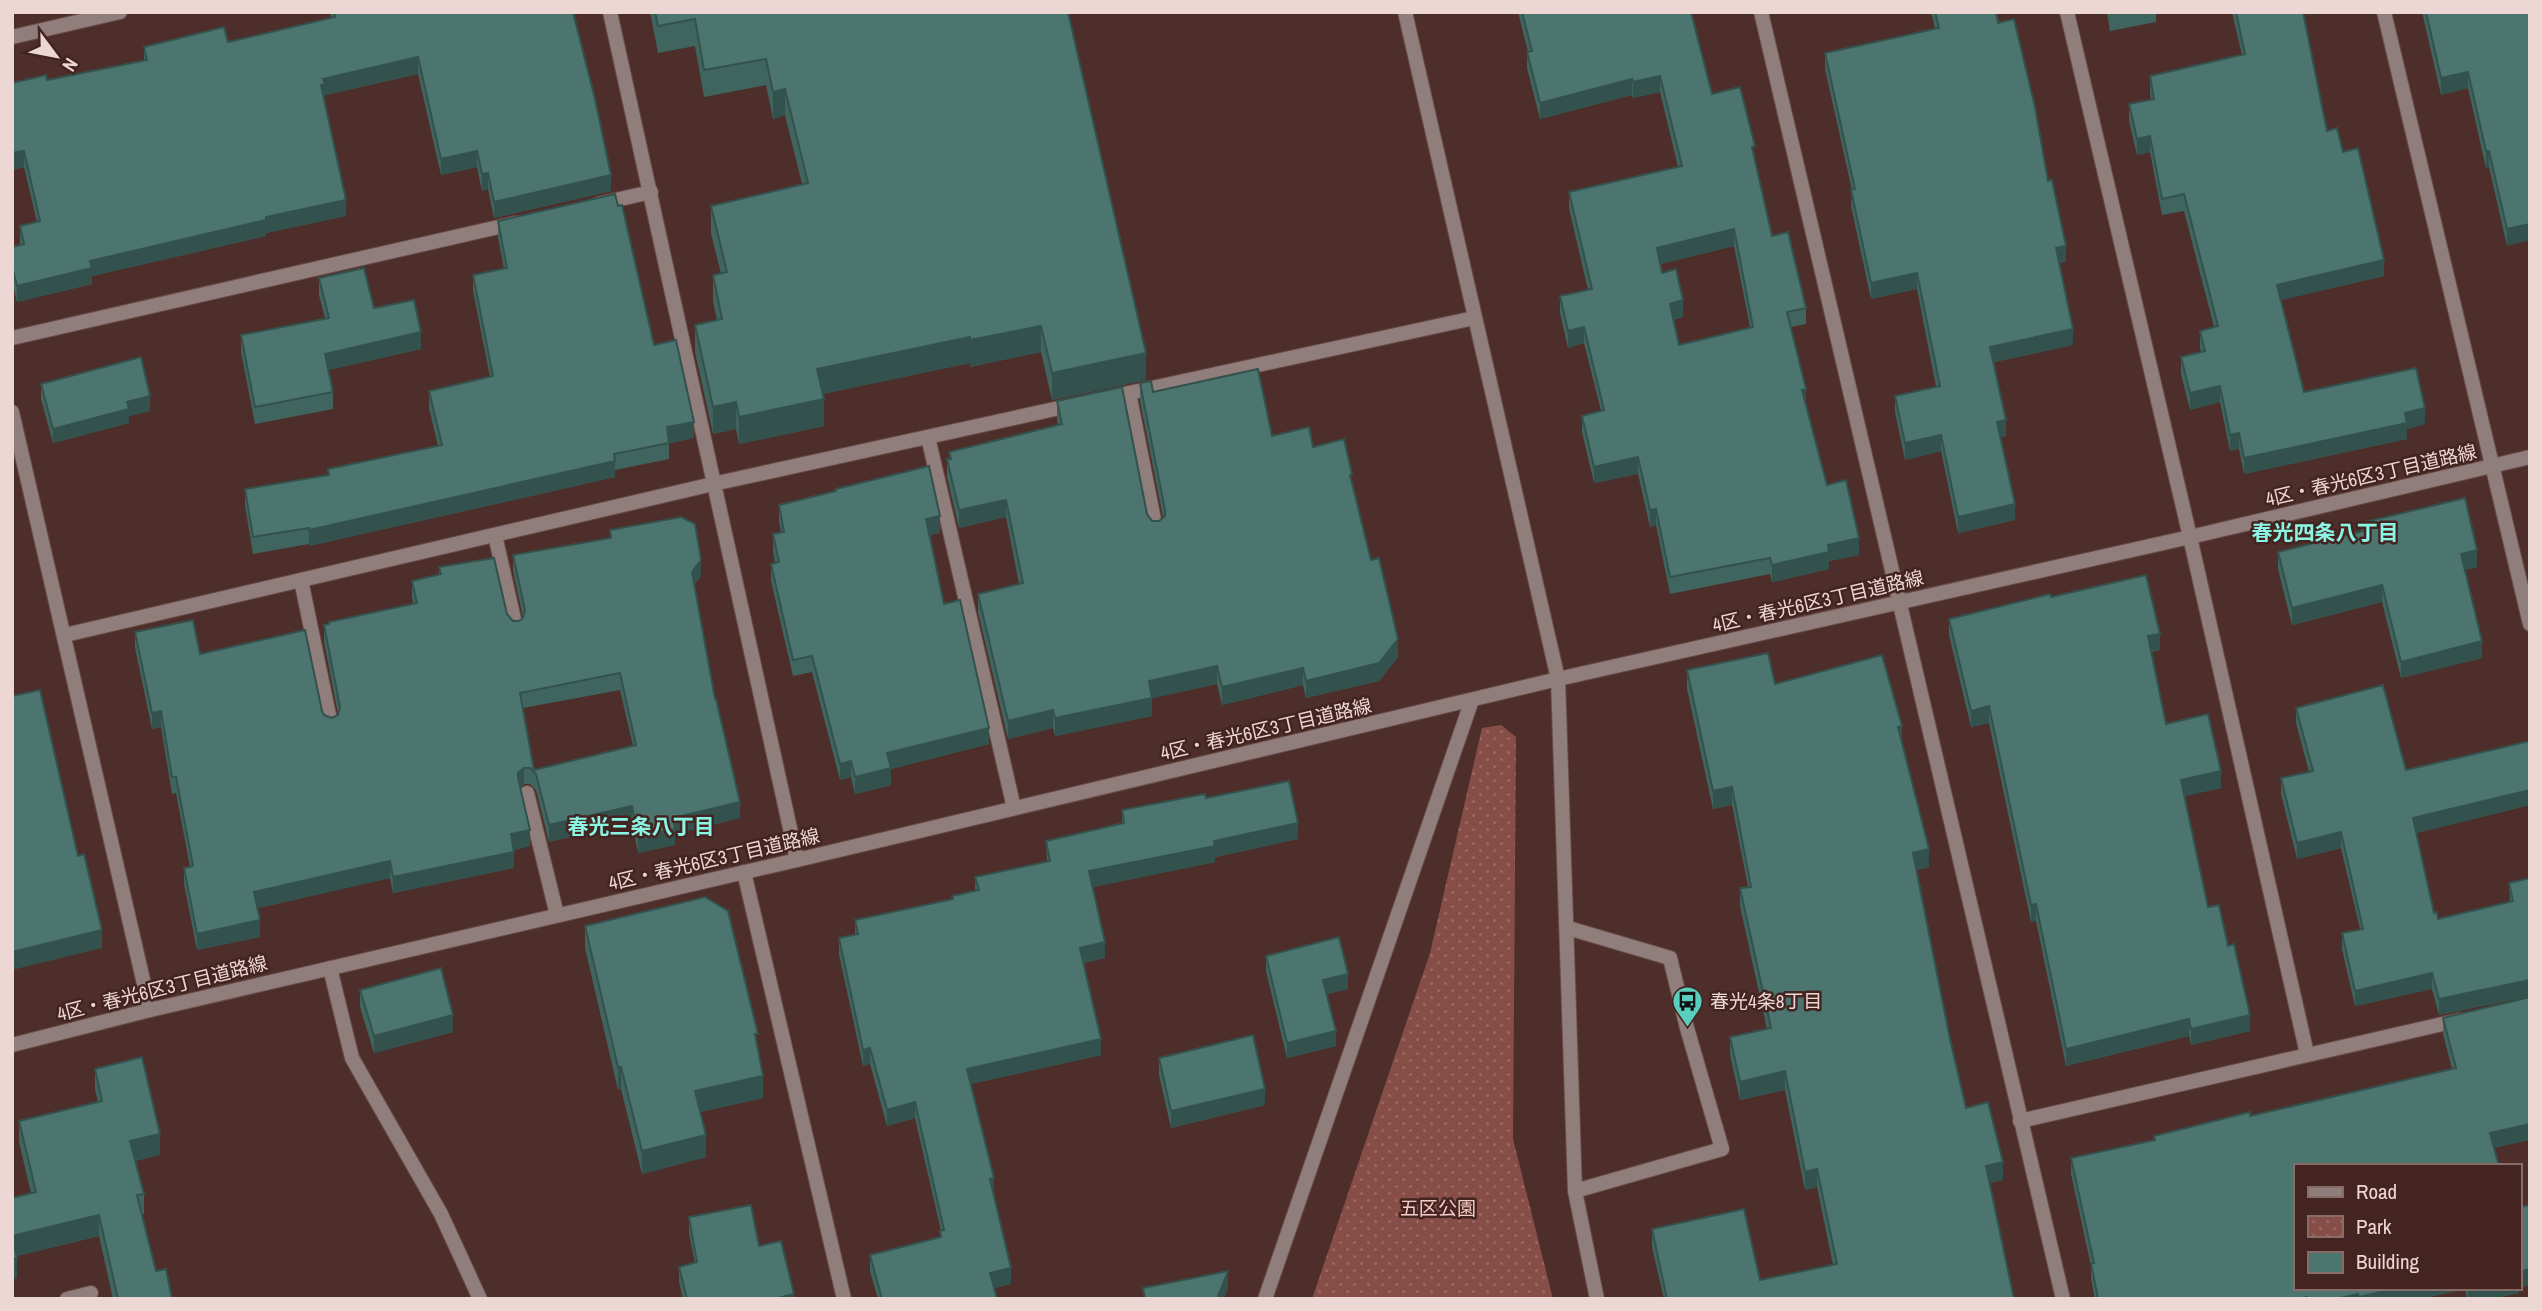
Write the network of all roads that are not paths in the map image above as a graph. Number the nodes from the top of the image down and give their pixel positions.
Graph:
1 (120, 12) edge
2 (610, 12) edge
3 (1405, 12) edge
4 (1761, 12) edge
5 (2067, 12) edge
6 (2384, 12) edge
7 (12, 37) edge
8 (651, 192) junction
9 (583, 207) edge
10 (528, 220) edge
11 (1474, 318) junction
12 (12, 338) edge
13 (1129, 393) junction
14 (12, 412) edge
15 (928, 437) junction
16 (2530, 457) edge
17 (2491, 467) junction
18 (713, 484) junction
19 (1156, 530) edge
20 (495, 534) junction
21 (2190, 537) junction
22 (301, 580) junction
23 (1899, 603) junction
24 (2530, 624) edge
25 (516, 628) edge
26 (65, 635) junction
27 (1558, 679) junction
28 (1472, 700) junction
29 (331, 725) edge
30 (527, 793) dead end
31 (1013, 808) junction
32 (797, 860) junction
33 (744, 872) junction
34 (557, 915) junction
35 (1568, 928) junction
36 (330, 968) junction
37 (150, 1010) junction
38 (2477, 1016) edge
39 (12, 1045) edge
40 (2307, 1054) junction
41 (2020, 1121) junction
42 (1576, 1191) junction
43 (91, 1293) dead end
44 (66, 1299) edge
45 (480, 1299) edge
46 (844, 1299) edge
47 (1265, 1299) edge
48 (1597, 1299) edge
49 (2063, 1299) edge

1 - 7 street
2 - 8 street
3 - 11 street
4 - 23 street
5 - 21 street
6 - 17 street
8 - 9 street
8 - 18 street
10 - 12 street
11 - 13 street
11 - 27 street
13 - 15 street
13 - 19 street
14 - 26 street
15 - 18 street
15 - 31 street
16 - 17 street, 4区・春光6区3丁目道路線
17 - 21 street, 4区・春光6区3丁目道路線
17 - 24 street
18 - 20 street
18 - 32 street
20 - 22 street
20 - 25 street
21 - 23 street, 4区・春光6区3丁目道路線
21 - 40 street
22 - 26 street
22 - 29 street
23 - 27 street, 4区・春光6区3丁目道路線
23 - 41 street
26 - 37 street
27 - 28 street, 4区・春光6区3丁目道路線
27 - 35 street
28 - 31 street, 4区・春光6区3丁目道路線
28 - 47 street
30 - 34 street
31 - 32 street, 4区・春光6区3丁目道路線
32 - 33 street, 4区・春光6区3丁目道路線
33 - 34 street, 4区・春光6区3丁目道路線
33 - 46 street
34 - 36 street, 4区・春光6区3丁目道路線
35 - 42 street
35 - 42 street
36 - 37 street, 4区・春光6区3丁目道路線
36 - 45 street
37 - 39 street, 4区・春光6区3丁目道路線
38 - 40 street
40 - 41 street
41 - 49 street
42 - 48 street
43 - 44 street

